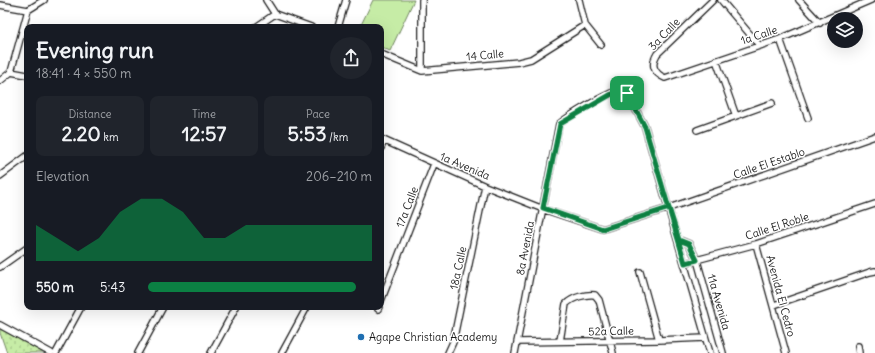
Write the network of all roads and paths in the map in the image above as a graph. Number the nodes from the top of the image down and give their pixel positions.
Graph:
1 (44, 0) edge
2 (266, 0) edge
3 (346, 0) edge
4 (423, 0) edge
5 (579, 0) edge
6 (713, 0) edge
7 (721, 0) edge
8 (799, 0) edge
9 (871, 0) edge
10 (0, 6) edge
11 (28, 10) junction
12 (275, 14) junction
13 (820, 23) junction
14 (24, 24) edge
15 (260, 24) edge
16 (303, 24) edge
17 (339, 24) edge
18 (24, 25) edge
19 (585, 25) junction
20 (780, 39) junction
21 (601, 45) dead end
22 (759, 45) junction
23 (384, 55) edge
24 (716, 60) junction
25 (654, 69) joint
26 (422, 71) junction
27 (11, 72) junction
28 (24, 74) edge
29 (0, 81) edge
30 (622, 90) joint
31 (772, 103) dead end
32 (736, 116) junction
33 (808, 118) dead end
34 (697, 130) dead end
35 (875, 136) edge
36 (384, 140) edge
37 (24, 158) edge
38 (434, 164) junction
39 (0, 176) edge
40 (485, 186) junction
41 (875, 204) edge
42 (543, 208) junction
43 (669, 208) junction
44 (679, 240) junction
45 (756, 244) junction
46 (24, 250) edge
47 (697, 260) junction
48 (685, 263) junction
49 (0, 268) edge
50 (875, 271) edge
51 (640, 272) dead end
52 (384, 293) edge
53 (774, 305) junction
54 (79, 310) edge
55 (161, 310) edge
56 (234, 310) edge
57 (306, 310) edge
58 (0, 325) edge
59 (706, 338) junction
60 (659, 340) junction
61 (560, 341) junction
62 (610, 341) junction
63 (517, 342) junction
64 (858, 346) dead end
65 (51, 353) edge
66 (56, 353) edge
67 (138, 353) edge
68 (211, 353) edge
69 (282, 353) edge
70 (448, 353) edge
71 (515, 353) edge
72 (613, 353) edge
73 (710, 353) edge
74 (723, 353) edge
75 (786, 353) edge
76 (859, 353) edge

1 - 11 street
2 - 12 street
3 - 17 street
4 - 26 street
5 - 19 street
6 - 25 street, 3a Calle
7 - 22 street
8 - 13 street
9 - 13 street, 1a Calle
10 - 11 street
11 - 14 street
12 - 15 street
12 - 16 street
13 - 20 street, 1a Calle
18 - 27 street
19 - 21 street
19 - 26 street, 14 Calle
20 - 22 street, 1a Calle
20 - 33 street
22 - 24 street, 1a Calle
23 - 26 street, 14 Calle
24 - 25 street, 1a Calle
24 - 32 street
27 - 28 street
27 - 29 street
30 - 42 street, 8a Avenida
30 - 43 street, 11a Avenida
31 - 32 street
32 - 34 street
35 - 43 street, Calle El Establo
36 - 38 street, 1a Avenida
37 - 39 street
38 - 40 street, 1a Avenida
38 - 52 street, 17a Calle
40 - 42 street, 1a Avenida
40 - 70 street, 18a Calle
41 - 45 street, Calle El Roble
42 - 43 street, Calle El Establo
42 - 63 street, 8a Avenida
43 - 44 street, 11a Avenida
44 - 47 street, 11a Avenida
44 - 48 street, 11a Avenida
45 - 47 street, Calle El Roble
45 - 53 street, Avenida El Cedro
46 - 49 street
47 - 48 street, Calle El Roble
47 - 74 street, 11a Avenida
48 - 59 street, 11a Avenida
50 - 53 street
51 - 60 street
53 - 75 street, Avenida El Cedro
54 - 66 street
55 - 67 street
56 - 68 street
57 - 69 street
58 - 65 street
59 - 60 street, 52a Calle
59 - 73 street, 11a Avenida
60 - 62 street, 52a Calle
61 - 62 street, 52a Calle
61 - 62 street
61 - 63 street, 52a Calle
62 - 72 street
63 - 71 street, 8a Avenida
64 - 76 street

